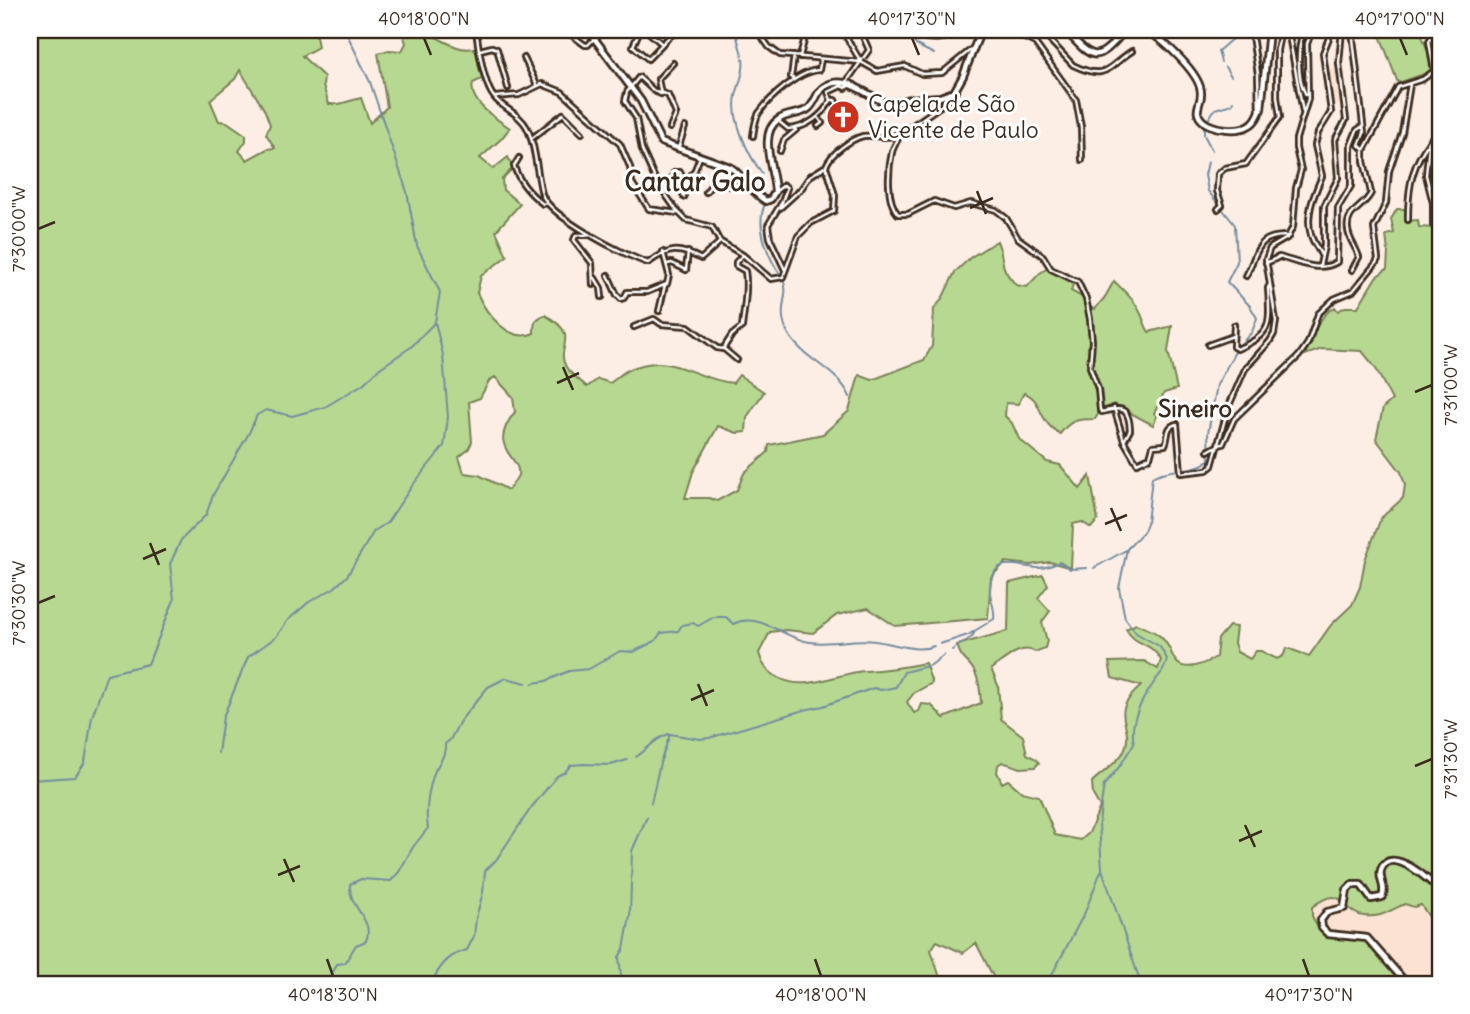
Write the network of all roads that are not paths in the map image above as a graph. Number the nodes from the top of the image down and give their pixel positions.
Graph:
1 (476, 30) edge
2 (588, 30) edge
3 (602, 30) edge
4 (640, 30) edge
5 (646, 30) edge
6 (680, 30) edge
7 (757, 30) edge
8 (807, 30) edge
9 (842, 30) edge
10 (918, 30) edge
11 (958, 30) edge
12 (981, 30) edge
13 (1017, 30) edge
14 (1040, 30) edge
15 (1065, 30) edge
16 (1125, 30) edge
17 (1146, 30) edge
18 (1251, 30) edge
19 (1269, 30) edge
20 (1281, 30) edge
21 (1288, 30) edge
22 (1303, 30) edge
23 (1312, 30) edge
24 (1332, 30) edge
25 (1342, 30) edge
26 (1352, 30) edge
27 (1436, 30) edge
28 (1153, 32) edge
29 (569, 33) dead end
30 (595, 38) junction
31 (864, 39) dead end
32 (662, 44) junction
33 (973, 48) junction
34 (480, 50) junction
35 (1132, 51) dead end
36 (794, 56) junction
37 (800, 56) junction
38 (524, 58) dead end
39 (821, 59) junction
40 (861, 62) junction
41 (673, 63) dead end
42 (794, 79) junction
43 (1410, 84) junction
44 (537, 85) junction
45 (849, 85) junction
46 (632, 87) junction
47 (508, 88) dead end
48 (856, 88) junction
49 (662, 93) junction
50 (948, 95) junction
51 (494, 97) junction
52 (1308, 97) junction
53 (831, 100) junction
54 (1303, 112) junction
55 (841, 113) dead end
56 (1259, 113) junction
57 (818, 117) junction
58 (777, 120) junction
59 (818, 126) dead end
60 (1363, 126) junction
61 (685, 127) dead end
62 (798, 127) junction
63 (670, 128) dead end
64 (902, 131) junction
65 (582, 132) dead end
66 (1440, 132) edge
67 (752, 136) dead end
68 (531, 139) junction
69 (1429, 142) junction
70 (678, 149) junction
71 (1364, 150) junction
72 (780, 151) dead end
73 (700, 157) junction
74 (519, 158) dead end
75 (1082, 160) dead end
76 (826, 166) junction
77 (674, 173) junction
78 (740, 174) junction
79 (662, 189) junction
80 (706, 192) dead end
81 (775, 192) junction
82 (684, 197) dead end
83 (547, 203) junction
84 (1220, 208) dead end
85 (778, 209) junction
86 (680, 213) junction
87 (1408, 219) dead end
88 (1433, 225) dead end
89 (592, 236) junction
90 (1289, 236) junction
91 (720, 242) junction
92 (663, 252) junction
93 (688, 252) junction
94 (743, 255) junction
95 (1322, 257) junction
96 (1266, 263) junction
97 (667, 264) junction
98 (1320, 265) junction
99 (785, 270) junction
100 (1352, 270) dead end
101 (608, 275) dead end
102 (593, 276) junction
103 (1246, 276) dead end
104 (593, 285) dead end
105 (665, 285) junction
106 (1270, 285) junction
107 (602, 298) dead end
108 (659, 311) dead end
109 (1234, 325) dead end
110 (634, 327) dead end
111 (1233, 336) junction
112 (1209, 345) dead end
113 (723, 349) junction
114 (737, 360) dead end
115 (1114, 408) junction
116 (1124, 441) junction
117 (1217, 446) junction
118 (1209, 451) dead end
119 (1440, 811) edge
120 (1440, 841) edge
121 (1440, 891) edge
122 (1407, 984) edge

1 - 34 street
2 - 30 street
3 - 30 street
4 - 32 street
5 - 32 street
6 - 32 street
7 - 36 street
8 - 37 street
9 - 40 street
10 - 11 street
12 - 33 street
13 - 75 street
14 - 35 street
15 - 16 street
17 - 28 street
18 - 56 street
19 - 56 street
20 - 84 street
21 - 54 street
22 - 52 street
23 - 52 street
24 - 95 street
25 - 95 street
26 - 60 street
27 - 43 street
28 - 56 street
29 - 30 street
30 - 46 street
31 - 40 street
33 - 40 street
33 - 50 street
34 - 47 street
34 - 51 street
36 - 37 street
36 - 42 street
37 - 39 street
38 - 44 street
39 - 40 street
39 - 42 street
40 - 48 street
41 - 49 street
42 - 67 street
43 - 71 street
43 - 117 street
44 - 51 street
44 - 86 street
45 - 48 street
45 - 53 street
45 - 58 street
46 - 49 street
46 - 70 street
46 - 79 street
48 - 50 street
49 - 63 street
50 - 64 street
51 - 68 street
52 - 54 street
53 - 55 street
53 - 57 street
54 - 90 street
57 - 59 street
57 - 62 street
58 - 62 street
58 - 81 street
60 - 71 street
60 - 98 street
61 - 70 street
62 - 72 street
64 - 76 street
64 - 115 street
65 - 68 street
66 - 69 street
68 - 83 street
69 - 87 street
69 - 88 street
70 - 73 street
71 - 100 street
73 - 77 street
73 - 78 street
74 - 83 street
76 - 85 street
76 - 99 street
77 - 79 street
77 - 82 street
78 - 80 street
78 - 81 street
79 - 86 street
81 - 85 street
83 - 89 street
85 - 99 street
86 - 91 street
89 - 92 street
89 - 102 street
90 - 96 street
90 - 103 street
91 - 93 street
91 - 94 street
92 - 93 street
92 - 97 street
93 - 97 street
94 - 99 street
94 - 113 street
95 - 98 street
96 - 98 street
96 - 106 street
97 - 105 street
101 - 105 street
102 - 104 street
102 - 107 street
105 - 108 street
106 - 111 street
106 - 117 street
109 - 111 street
110 - 113 street
111 - 112 street
113 - 114 street
115 - 116 street
115 - 116 street
116 - 117 street
117 - 118 street
119 - 120 street
121 - 122 street

